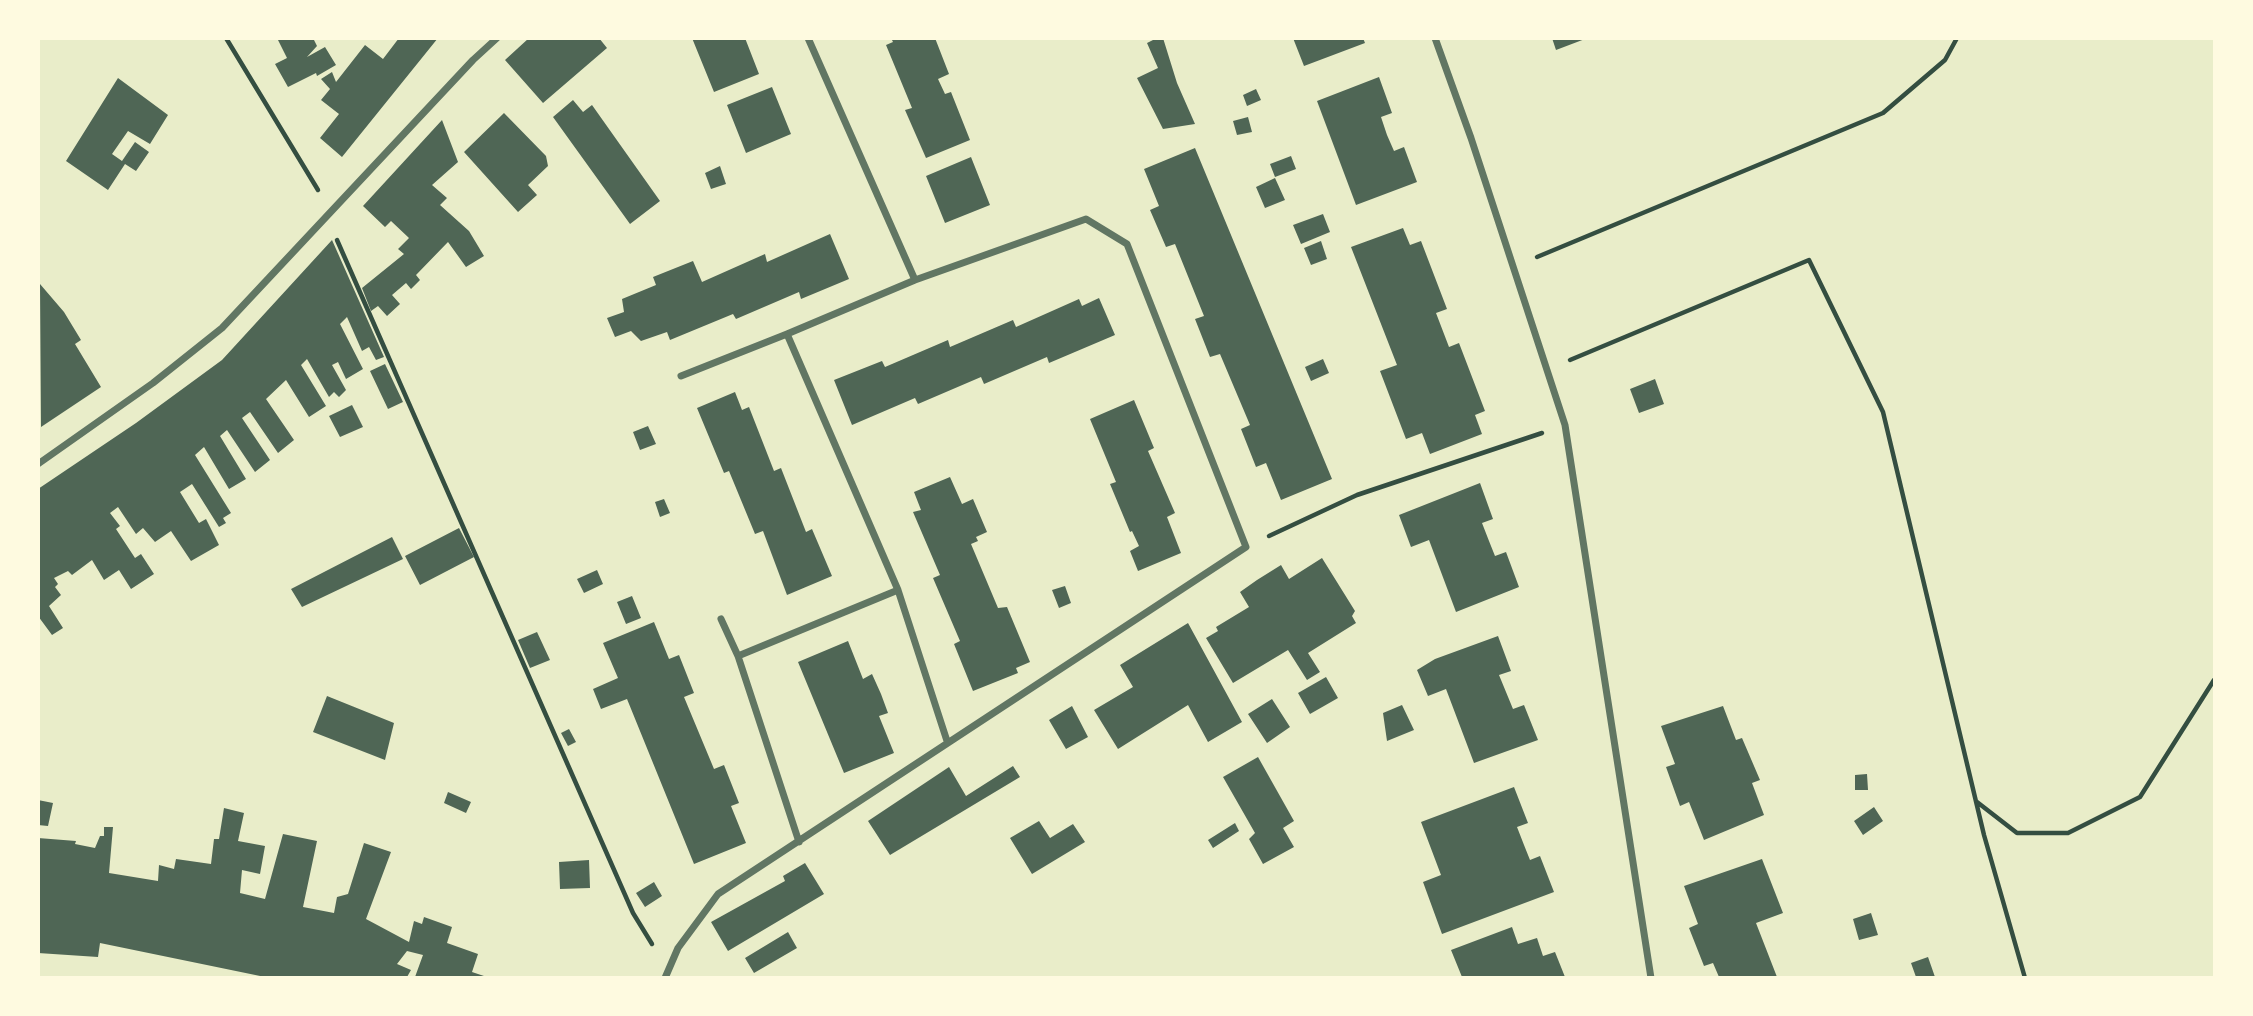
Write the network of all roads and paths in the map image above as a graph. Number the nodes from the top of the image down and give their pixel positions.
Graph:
1 (226, 38) edge
2 (497, 38) edge
3 (808, 38) edge
4 (1435, 38) edge
5 (1956, 38) edge
6 (331, 213) junction
7 (1513, 267) junction
8 (915, 280) junction
9 (787, 334) junction
10 (1547, 369) junction
11 (681, 376) dead end
12 (1566, 425) junction
13 (38, 464) edge
14 (1246, 547) junction
15 (898, 590) junction
16 (722, 619) dead end
17 (738, 656) junction
18 (2214, 680) edge
19 (947, 741) junction
20 (1976, 801) junction
21 (799, 842) junction
22 (667, 974) edge
23 (1651, 978) edge
24 (2025, 978) edge

1 - 6 path
2 - 6 street
3 - 8 street
4 - 7 street
5 - 7 path
6 - 13 street
6 - 22 path
7 - 10 street
8 - 9 street
8 - 14 street
9 - 11 street
9 - 15 street
10 - 12 street
10 - 20 path
12 - 14 path
12 - 23 street
14 - 19 street
15 - 17 street
15 - 19 street
16 - 17 street
17 - 21 street
18 - 20 path
19 - 21 street
20 - 24 path
21 - 22 street

